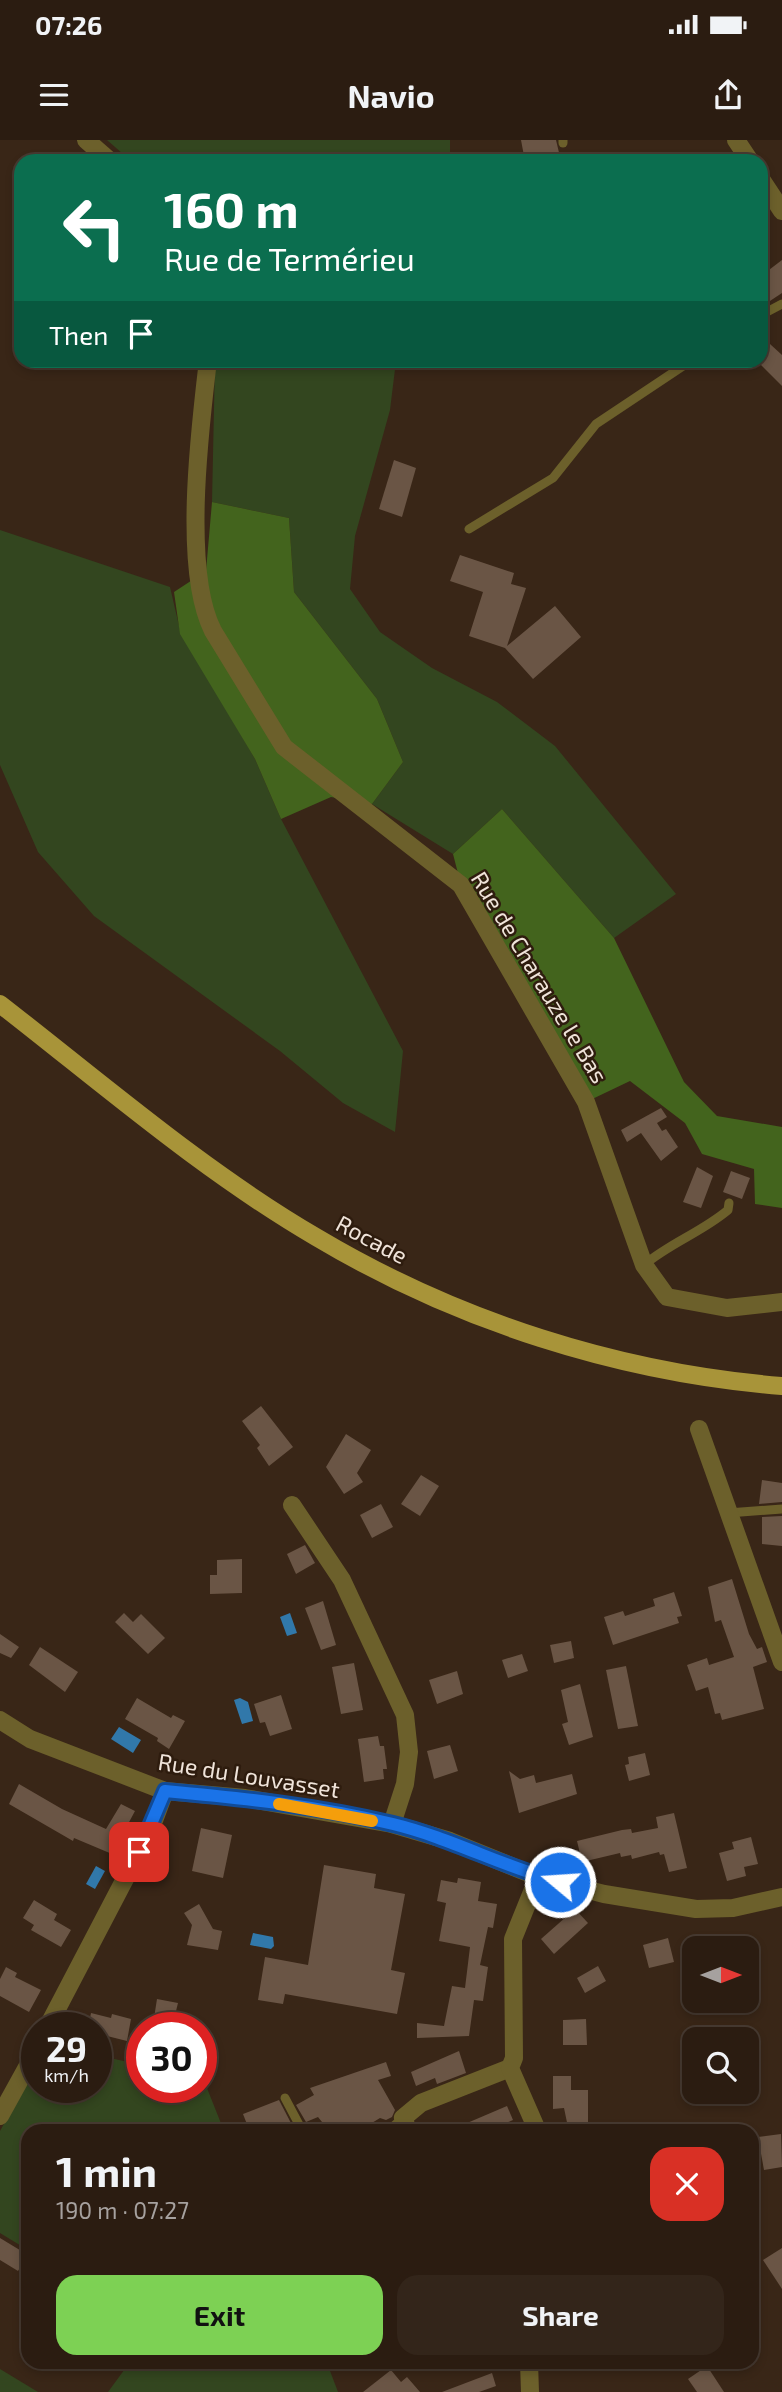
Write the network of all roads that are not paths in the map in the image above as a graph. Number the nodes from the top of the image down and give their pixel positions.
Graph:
1 (86, 140) edge
2 (102, 154) edge
3 (768, 189) edge
4 (782, 211) edge
5 (207, 368) edge
6 (680, 368) edge
7 (469, 529) dead end
8 (0, 1004) edge
9 (729, 1203) dead end
10 (644, 1265) junction
11 (782, 1302) edge
12 (782, 1386) edge
13 (699, 1429) dead end
14 (292, 1505) dead end
15 (782, 1509) edge
16 (728, 1513) junction
17 (782, 1662) edge
18 (0, 1720) edge
19 (165, 1791) junction
20 (392, 1824) junction
21 (538, 1877) junction
22 (782, 1897) edge
23 (55, 2012) edge
24 (510, 2068) junction
25 (21, 2078) edge
26 (285, 2098) dead end
27 (0, 2116) edge
28 (299, 2124) edge
29 (407, 2124) edge
30 (534, 2124) edge
31 (529, 2369) edge
32 (530, 2392) edge

1 - 2 street
3 - 4 street
5 - 10 street, Rue de Charauze le Bas
6 - 7 lane
8 - 12 main road, Rocade
9 - 10 lane
10 - 11 street, Rue de Charauze le Bas
13 - 16 street
14 - 20 street
15 - 16 lane
16 - 17 street
18 - 19 street, Rue du Louvasset
19 - 20 street, Rue du Louvasset
19 - 23 street
20 - 21 street, Rue du Louvasset
21 - 22 street, Rue du Louvasset
21 - 24 street
24 - 29 street
24 - 30 street
25 - 27 street
26 - 28 lane
31 - 32 street

